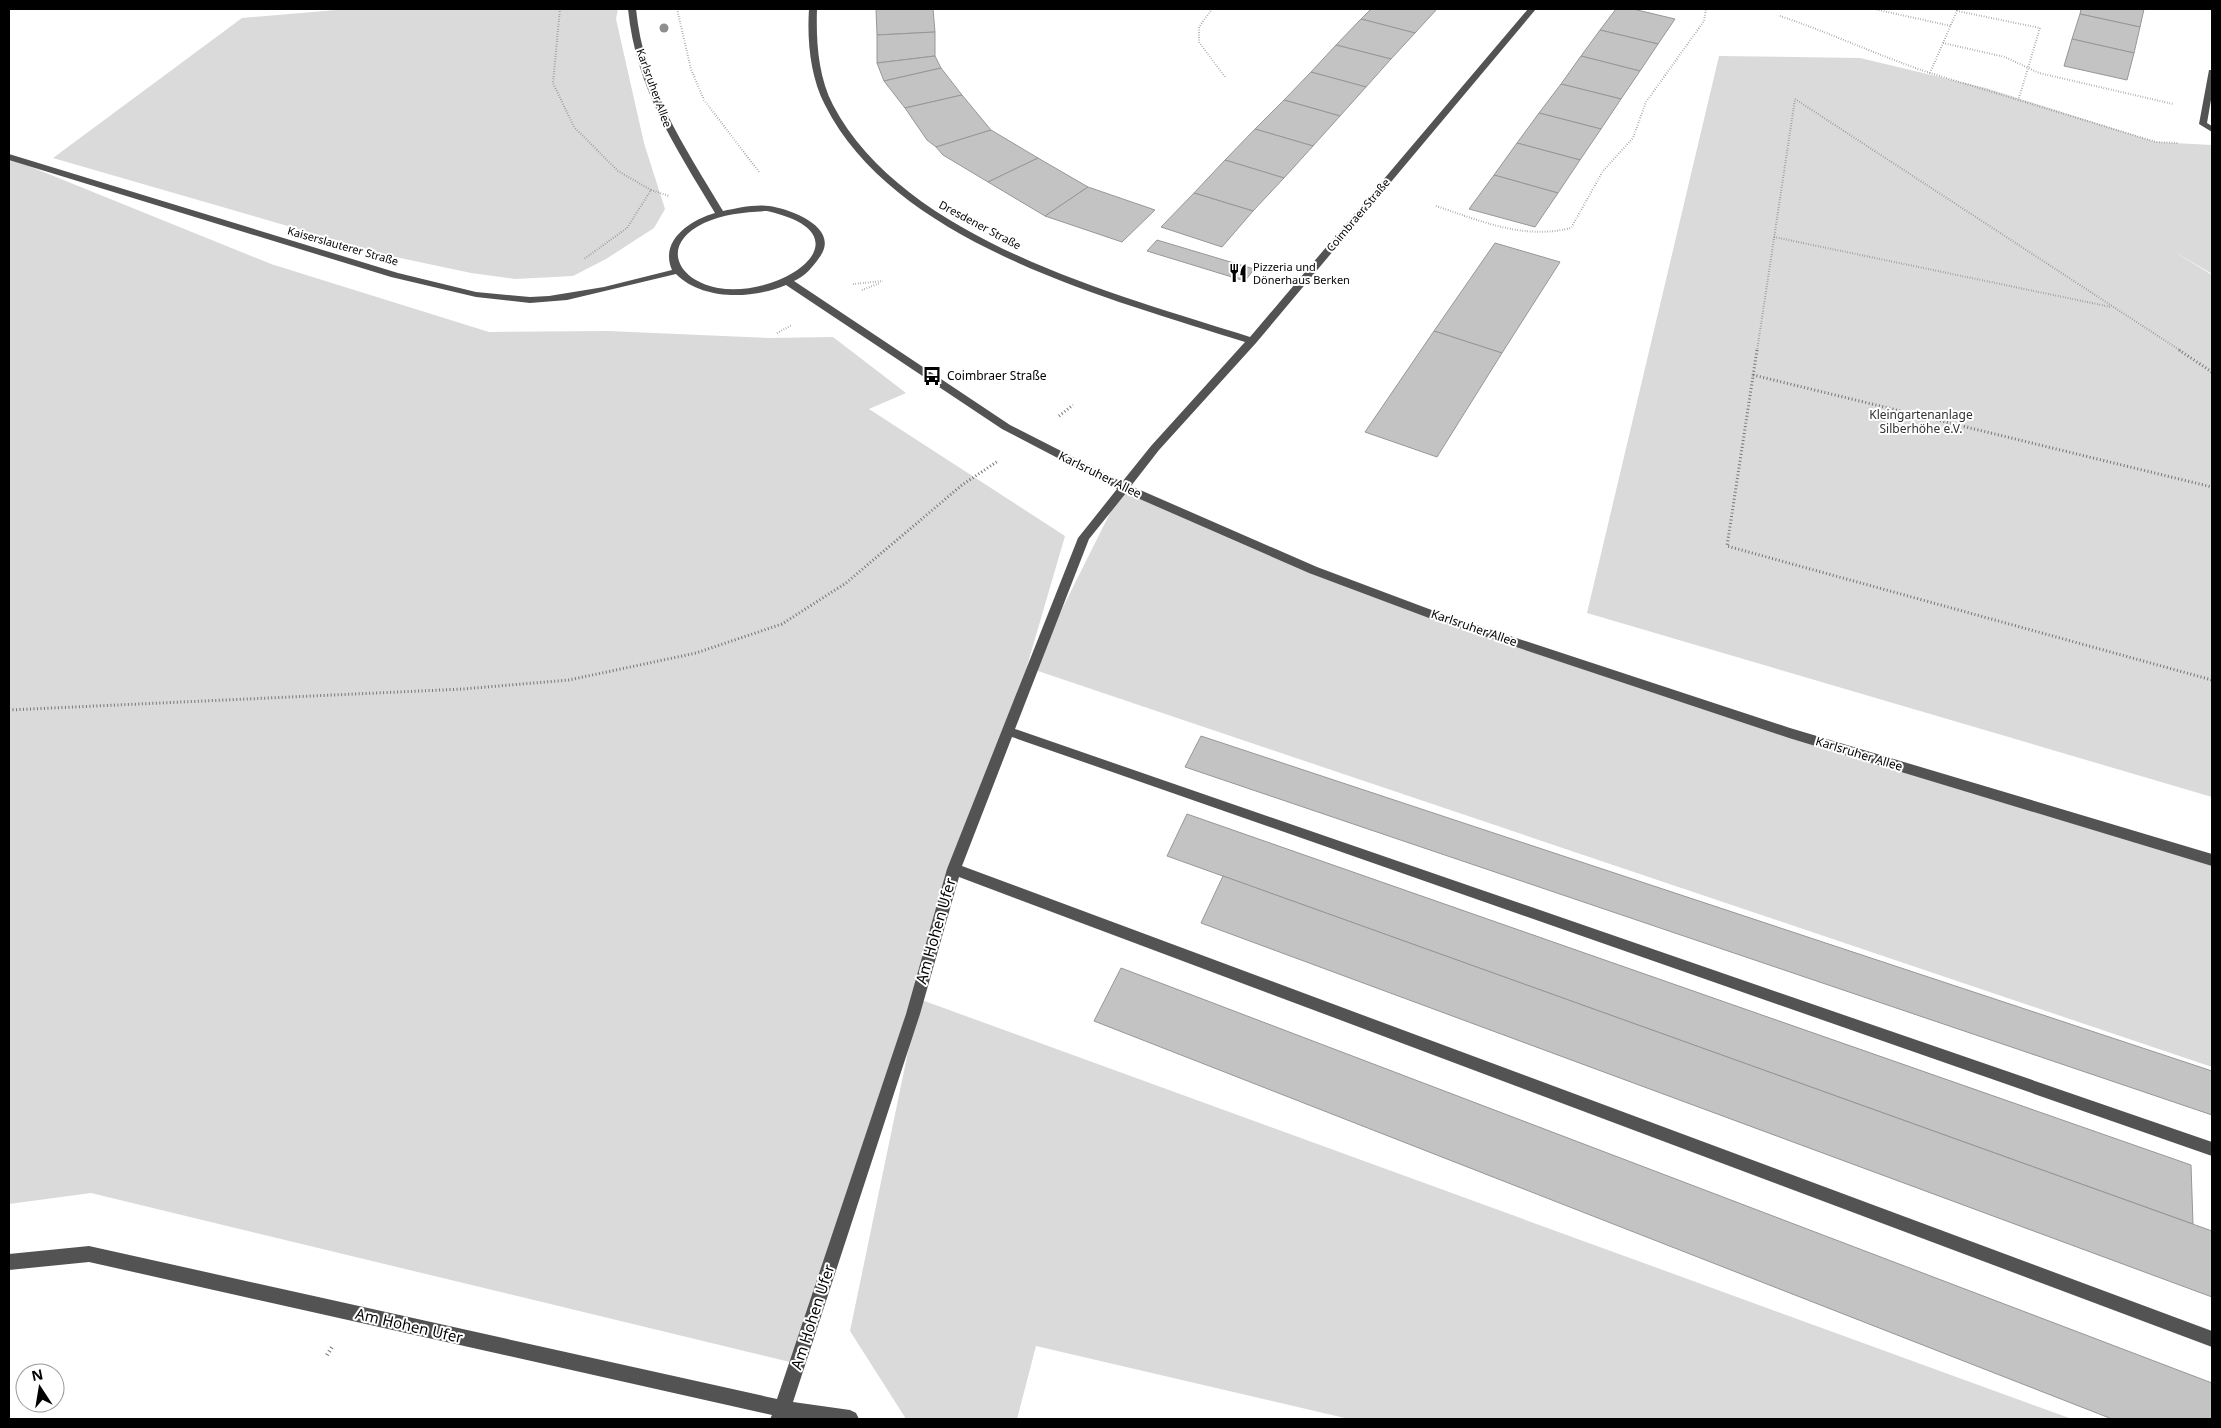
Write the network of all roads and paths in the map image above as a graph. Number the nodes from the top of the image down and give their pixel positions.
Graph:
1 (560, 9) edge
2 (632, 9) edge
3 (677, 9) edge
4 (813, 9) edge
5 (1212, 9) edge
6 (1532, 9) edge
7 (1706, 9) edge
8 (1874, 9) edge
9 (1957, 10) edge
10 (1780, 16) dead end
11 (1950, 26) junction
12 (1943, 43) junction
13 (2029, 66) junction
14 (2212, 72) edge
15 (1930, 73) junction
16 (1226, 77) dead end
17 (2018, 98) junction
18 (2175, 105) dead end
19 (2212, 129) edge
20 (2182, 144) dead end
21 (9, 157) edge
22 (759, 172) dead end
23 (1436, 206) dead end
24 (720, 214) junction
25 (1774, 237) junction
26 (678, 271) junction
27 (787, 281) junction
28 (623, 285) junction
29 (2114, 308) junction
30 (1252, 342) junction
31 (2212, 372) edge
32 (1753, 374) junction
33 (1073, 405) dead end
34 (1058, 416) dead end
35 (1000, 460) dead end
36 (2212, 487) edge
37 (1123, 488) junction
38 (2212, 680) edge
39 (9, 710) edge
40 (1008, 731) junction
41 (2212, 860) edge
42 (954, 869) junction
43 (2212, 1149) edge
44 (9, 1262) edge
45 (2212, 1339) edge
46 (781, 1414) edge
47 (850, 1419) edge

1 - 28 path
2 - 24 street, Karlsruher Allee
3 - 22 path
4 - 30 street, Dresdener Straße
5 - 16 path
6 - 30 street, Coimbraer Straße
7 - 23 path
8 - 11 path
9 - 11 path
9 - 13 path
10 - 15 path
11 - 12 path
12 - 13 path
12 - 15 path
13 - 17 path
13 - 18 path
14 - 19 street
15 - 17 path
17 - 20 path
21 - 28 street, Kaiserslauterer Straße
24 - 26 street
24 - 27 street
25 - 29 path
25 - 29 path
25 - 32 path
26 - 27 street
26 - 28 street, Kaiserslauterer Straße
27 - 37 street, Karlsruher Allee
29 - 31 path
30 - 37 street, Coimbraer Straße
32 - 36 path
32 - 38 path
33 - 34 path
35 - 39 path
37 - 40 street, Am Hohen Ufer
37 - 41 street, Karlsruher Allee
40 - 42 street, Am Hohen Ufer
40 - 43 street
42 - 45 street
42 - 46 street, Am Hohen Ufer
44 - 46 street, Am Hohen Ufer
46 - 47 street

